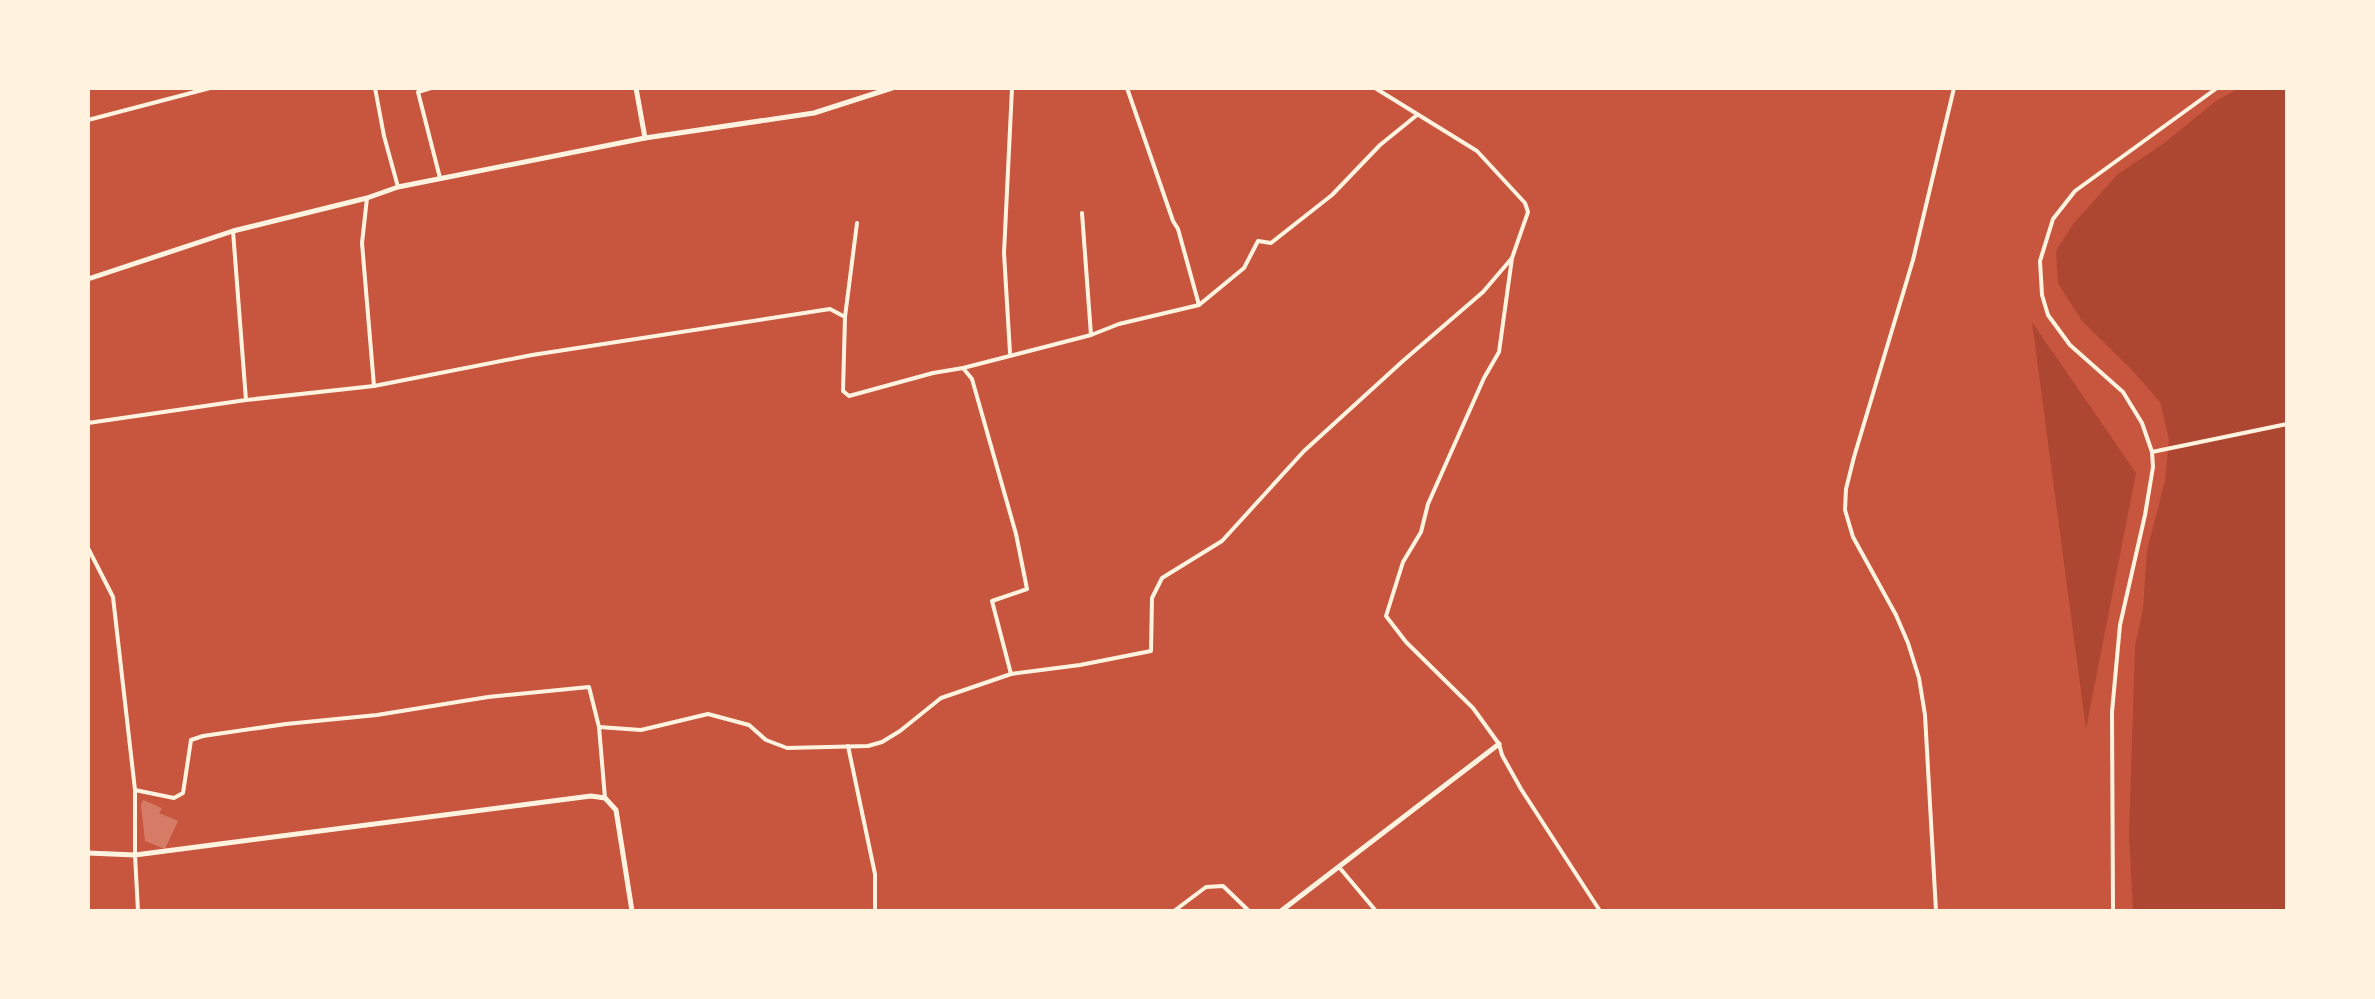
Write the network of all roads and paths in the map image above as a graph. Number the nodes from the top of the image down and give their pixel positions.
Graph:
1 (210, 88) edge
2 (375, 88) edge
3 (431, 88) edge
4 (636, 88) edge
5 (892, 88) edge
6 (1012, 88) edge
7 (1127, 88) edge
8 (1375, 88) edge
9 (1954, 88) edge
10 (2217, 88) edge
11 (1417, 115) junction
12 (88, 120) edge
13 (645, 138) junction
14 (441, 180) junction
15 (398, 187) junction
16 (367, 198) junction
17 (1082, 213) dead end
18 (857, 223) dead end
19 (233, 231) junction
20 (1512, 258) junction
21 (88, 279) edge
22 (1199, 305) junction
23 (845, 317) junction
24 (1091, 335) junction
25 (1010, 354) junction
26 (963, 368) junction
27 (374, 386) junction
28 (246, 400) junction
29 (88, 423) edge
30 (2287, 424) edge
31 (2152, 452) junction
32 (88, 548) edge
33 (1011, 674) junction
34 (599, 727) junction
35 (1499, 744) junction
36 (848, 746) junction
37 (135, 790) junction
38 (605, 798) junction
39 (88, 853) edge
40 (135, 855) junction
41 (1339, 867) junction
42 (138, 911) edge
43 (632, 911) edge
44 (875, 911) edge
45 (1174, 911) edge
46 (1249, 911) edge
47 (1281, 911) edge
48 (1376, 911) edge
49 (1600, 911) edge
50 (1936, 911) edge
51 (2113, 911) edge

1 - 12 street
2 - 15 street
3 - 14 street
4 - 13 street
5 - 13 street
6 - 25 street
7 - 22 street
8 - 11 street
9 - 50 street
10 - 31 street
11 - 20 street
11 - 22 street
13 - 14 street
14 - 15 street
15 - 16 street
16 - 19 street
16 - 27 street
17 - 24 street
18 - 23 street
19 - 21 street
19 - 28 street
20 - 33 street
20 - 35 street
22 - 24 street
23 - 26 street
23 - 27 street
24 - 25 street
25 - 26 street
26 - 33 street
27 - 28 street
28 - 29 street
30 - 31 street
31 - 51 street
32 - 37 street
33 - 36 street
34 - 36 street
34 - 37 street
34 - 38 street
35 - 41 street
35 - 49 street
36 - 44 street
37 - 40 street
38 - 40 street
38 - 43 street
39 - 40 street
40 - 42 street
41 - 47 street
41 - 48 street
45 - 46 street

